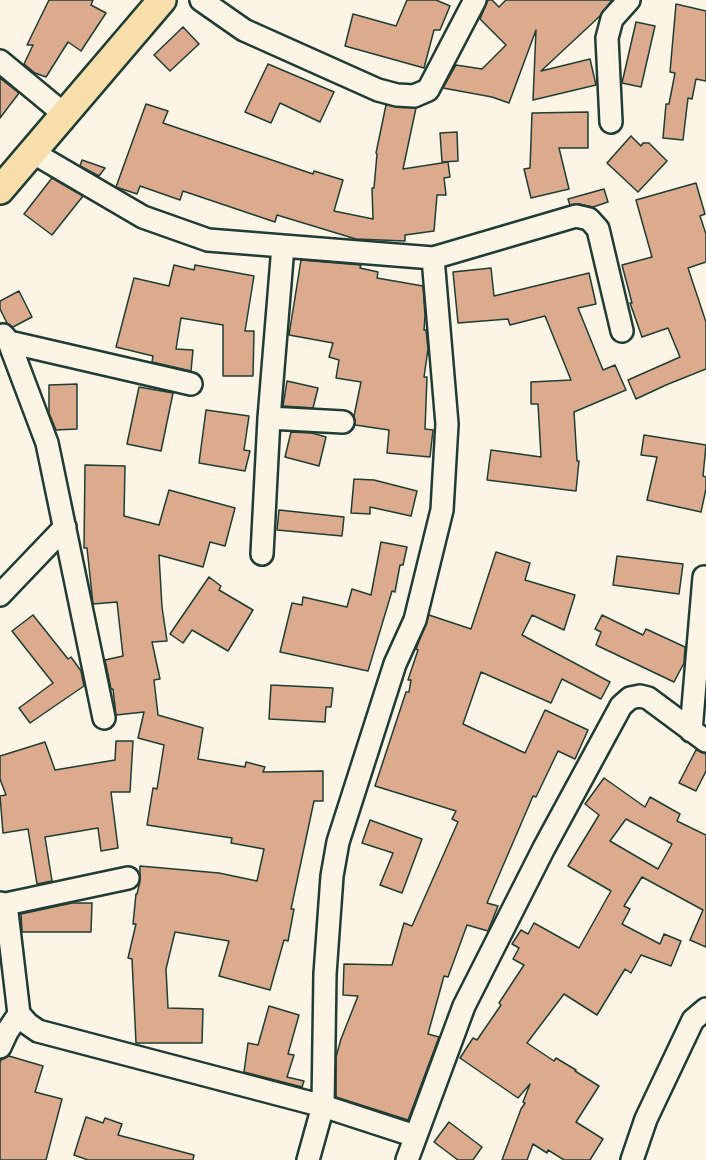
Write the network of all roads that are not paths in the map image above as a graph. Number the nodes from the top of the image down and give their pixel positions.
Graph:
1 (162, 0) edge
2 (201, 0) edge
3 (475, 0) edge
4 (629, 0) edge
5 (0, 61) edge
6 (64, 114) junction
7 (610, 122) dead end
8 (32, 152) junction
9 (0, 189) edge
10 (283, 246) junction
11 (433, 258) junction
12 (622, 331) dead end
13 (5, 337) edge
14 (191, 384) dead end
15 (269, 418) junction
16 (343, 422) dead end
17 (65, 527) junction
18 (262, 554) dead end
19 (704, 577) dead end
20 (0, 595) edge
21 (104, 718) dead end
22 (698, 736) edge
23 (128, 878) dead end
24 (3, 903) edge
25 (706, 1010) edge
26 (19, 1014) junction
27 (0, 1047) edge
28 (323, 1106) junction
29 (415, 1136) junction
30 (308, 1160) edge
31 (406, 1160) edge
32 (632, 1160) edge

1 - 6 main road
2 - 3 street
4 - 7 street
5 - 6 street
6 - 8 main road
8 - 9 main road
8 - 10 street
10 - 11 street
10 - 15 street
11 - 12 street
11 - 28 street
13 - 14 street
13 - 17 street
15 - 16 street
15 - 18 street
17 - 20 street
17 - 21 street
19 - 22 street
22 - 29 street
23 - 24 street
24 - 26 street
25 - 32 street
26 - 27 street
26 - 28 street
28 - 29 street
28 - 30 street
29 - 31 street

